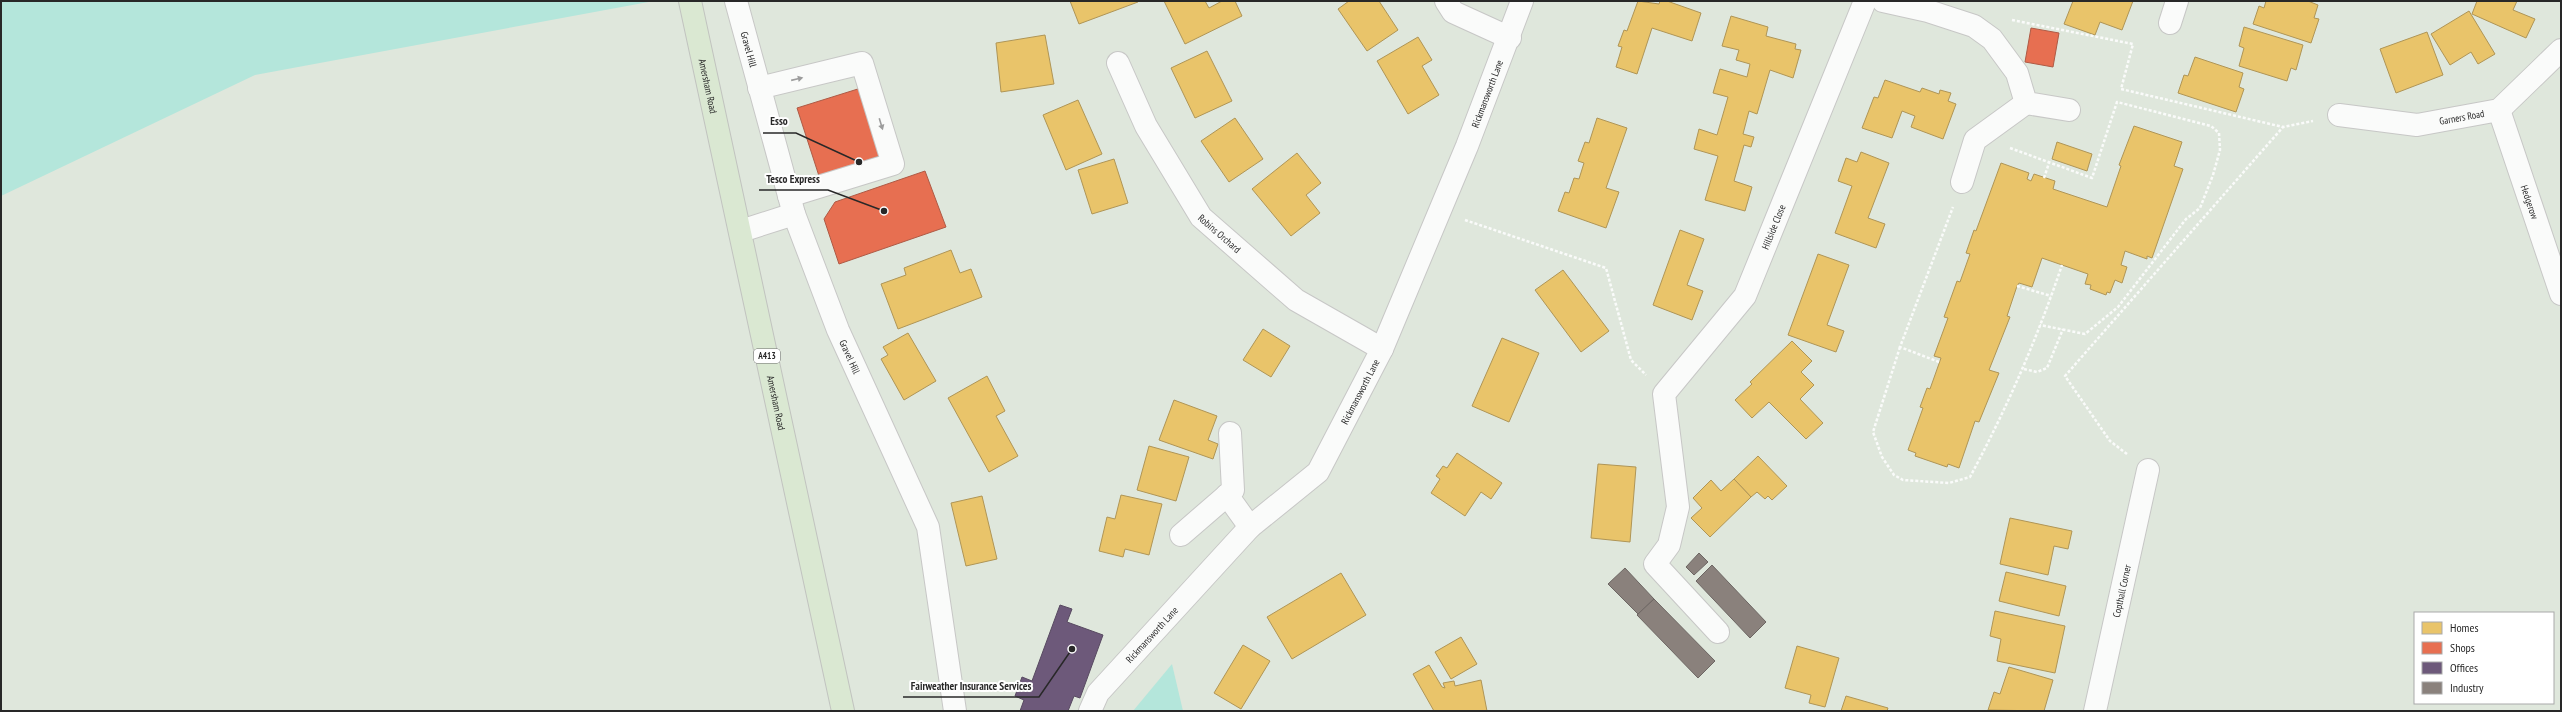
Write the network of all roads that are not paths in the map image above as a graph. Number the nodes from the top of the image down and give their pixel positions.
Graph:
1 (690, 1) edge
2 (736, 1) edge
3 (1446, 1) edge
4 (1522, 1) edge
5 (1865, 1) edge
6 (1883, 1) edge
7 (2177, 1) edge
8 (2170, 23) dead end
9 (1510, 38) junction
10 (2561, 50) edge
11 (1118, 63) dead end
12 (760, 88) junction
13 (2026, 103) junction
14 (2069, 110) dead end
15 (2499, 110) junction
16 (2340, 115) road end
17 (1962, 182) road end
18 (791, 205) junction
19 (741, 232) junction
20 (2561, 294) edge
21 (1382, 349) junction
22 (1230, 433) dead end
23 (2148, 470) road end
24 (1227, 495) junction
25 (1250, 527) junction
26 (1181, 535) dead end
27 (1718, 632) dead end
28 (843, 711) edge
29 (955, 711) edge
30 (1090, 711) edge
31 (2095, 711) edge

1 - 19 highway, Amersham Road / A413
2 - 12 street, Gravel Hill
3 - 9 street
4 - 9 street, Rickmansworth Lane
5 - 27 street, Hillside Close
6 - 13 street
7 - 8 street
9 - 21 street, Rickmansworth Lane
10 - 15 street
11 - 21 street, Robins Orchard
12 - 18 street, Gravel Hill
12 -> 18 street
13 - 14 street
13 - 17 street
15 - 16 street, Garners Road
15 - 20 street, Hedgerow
18 - 19 street
18 - 29 street, Gravel Hill
19 - 28 highway, Amersham Road / A413
21 - 25 street, Rickmansworth Lane
22 - 24 street
23 - 31 street, Copthall Corner
24 - 25 street
24 - 26 street
25 - 30 street, Rickmansworth Lane

